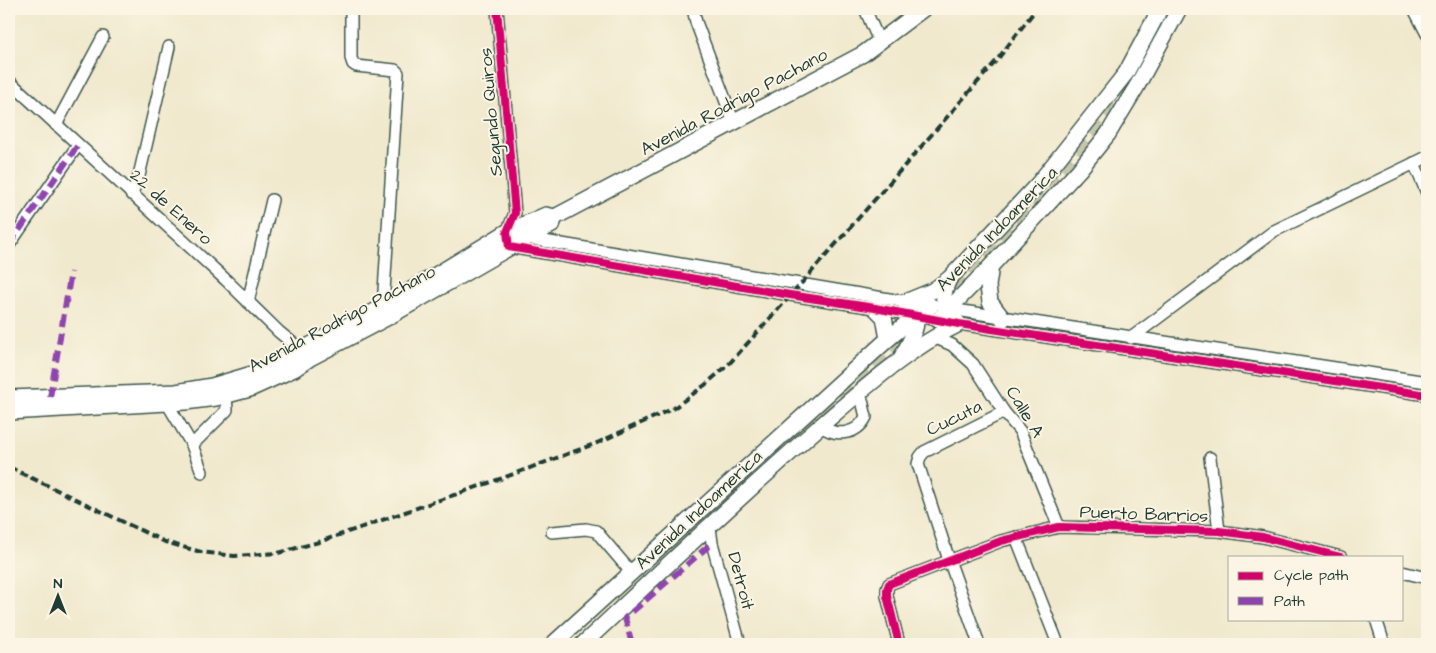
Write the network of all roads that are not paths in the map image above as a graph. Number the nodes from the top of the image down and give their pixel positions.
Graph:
1 (351, 9) edge
2 (497, 9) edge
3 (693, 9) edge
4 (865, 9) edge
5 (923, 9) edge
6 (1160, 9) edge
7 (1179, 9) edge
8 (1414, 9) edge
9 (1427, 34) edge
10 (103, 37) dead end
11 (879, 41) junction
12 (169, 46) dead end
13 (9, 81) edge
14 (734, 122) junction
15 (56, 125) junction
16 (78, 145) junction
17 (1427, 157) edge
18 (1414, 163) junction
19 (1427, 193) edge
20 (131, 194) junction
21 (272, 200) dead end
22 (522, 225) junction
23 (508, 240) junction
24 (9, 245) edge
25 (991, 266) junction
26 (949, 279) junction
27 (248, 302) junction
28 (905, 302) junction
29 (931, 306) junction
30 (383, 307) junction
31 (874, 308) junction
32 (942, 315) junction
33 (916, 317) junction
34 (1003, 319) junction
35 (959, 324) junction
36 (934, 337) junction
37 (1131, 338) junction
38 (888, 339) junction
39 (306, 354) junction
40 (898, 363) junction
41 (1427, 382) edge
42 (860, 392) junction
43 (226, 395) junction
44 (1427, 395) edge
45 (9, 398) edge
46 (167, 403) junction
47 (9, 412) edge
48 (1004, 412) junction
49 (821, 426) junction
50 (192, 444) junction
51 (1210, 458) dead end
52 (202, 472) dead end
53 (710, 526) junction
54 (1059, 527) junction
55 (552, 532) dead end
56 (1219, 532) junction
57 (1016, 537) junction
58 (1337, 556) edge
59 (949, 560) junction
60 (631, 572) junction
61 (1404, 572) edge
62 (1427, 578) edge
63 (1376, 620) edge
64 (552, 644) edge
65 (582, 644) edge
66 (740, 644) edge
67 (900, 644) edge
68 (979, 644) edge
69 (1058, 644) edge
70 (1384, 644) edge

1 - 30 street
2 - 22 street, Segundo Quiros
3 - 14 street
4 - 11 street
5 - 11 main road, Avenida Rodrigo Pachano
6 - 26 main road, Avenida Indoamerica
7 - 25 main road, Avenida Indoamerica
8 - 9 street
10 - 15 street
11 - 14 main road, Avenida Rodrigo Pachano
12 - 20 street
13 - 15 street, 22 de Enero
14 - 22 main road, Avenida Rodrigo Pachano
15 - 16 street, 22 de Enero
16 - 20 street, 22 de Enero
16 - 24 street
17 - 18 street
18 - 19 street
18 - 37 street
20 - 27 street, 22 de Enero
21 - 27 street
22 - 23 main road, Avenida Rodrigo Pachano
22 - 28 street
23 - 30 main road, Avenida Rodrigo Pachano
23 - 31 street
23 - 39 main road, Avenida Rodrigo Pachano
25 - 32 main road, Avenida Indoamerica
25 - 34 main road
26 - 28 main road
26 - 32 main road, Avenida Indoamerica
27 - 39 street, 22 de Enero
28 - 29 street
28 - 33 main road
29 - 32 street
29 - 33 main road, Avenida Indoamerica
30 - 39 main road, Avenida Rodrigo Pachano
31 - 33 street
31 - 38 main road
32 - 33 street
32 - 34 street
32 - 35 main road
33 - 38 main road, Avenida Indoamerica
33 - 40 main road, Avenida Indoamerica
34 - 37 street
35 - 36 main road
35 - 44 street
36 - 40 main road
36 - 48 street, Calle A
37 - 41 street
38 - 60 main road, Avenida Indoamerica
39 - 43 main road, Avenida Rodrigo Pachano
39 - 45 main road, Avenida Rodrigo Pachano
40 - 42 main road, Avenida Indoamerica
42 - 49 main road, Avenida Indoamerica
42 - 49 street
43 - 46 main road, Avenida Rodrigo Pachano
43 - 50 street
46 - 47 main road, Avenida Rodrigo Pachano
46 - 50 street
48 - 54 street, Calle A
48 - 59 street, Cucuta
49 - 53 main road, Avenida Indoamerica
50 - 52 street
51 - 56 street
53 - 65 main road, Avenida Indoamerica
53 - 66 street, Detroit
54 - 56 street, Puerto Barrios
54 - 57 street, Puerto Barrios
55 - 60 street
56 - 58 street, Puerto Barrios
57 - 59 street, Puerto Barrios
57 - 69 street
59 - 67 street, Puerto Barrios
59 - 68 street
60 - 64 main road, Avenida Indoamerica
61 - 62 street
63 - 70 street

